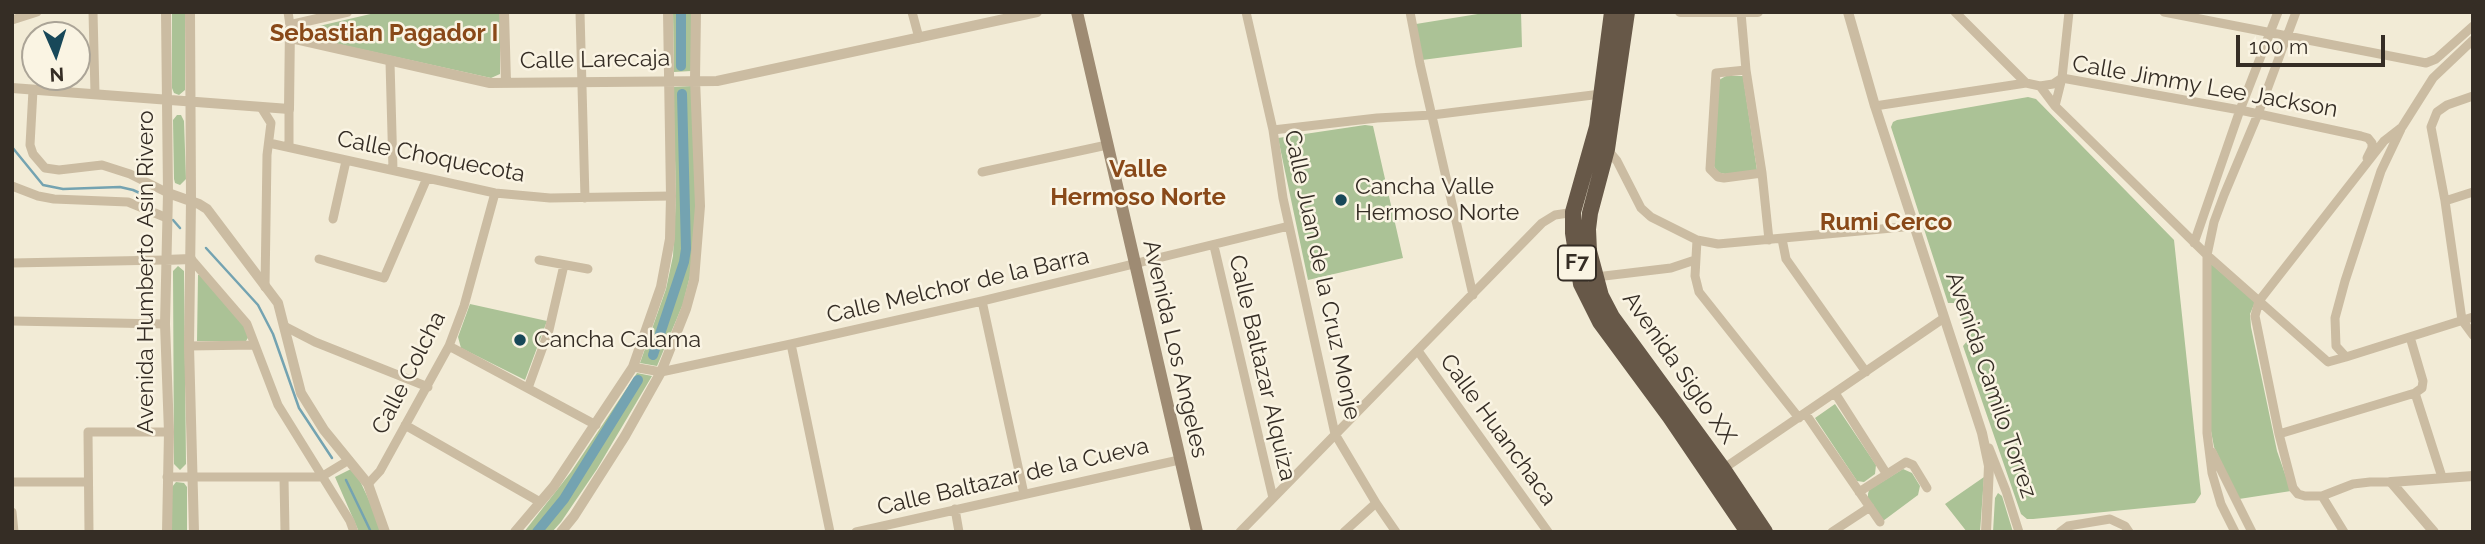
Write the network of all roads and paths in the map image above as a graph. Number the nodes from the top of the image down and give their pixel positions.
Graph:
1 (37, 12) edge
2 (93, 12) edge
3 (166, 12) edge
4 (190, 12) edge
5 (288, 12) edge
6 (347, 12) edge
7 (504, 12) edge
8 (580, 12) edge
9 (668, 12) edge
10 (696, 12) edge
11 (912, 12) edge
12 (1037, 12) edge
13 (1077, 12) edge
14 (1246, 12) edge
15 (1410, 12) edge
16 (1612, 12) edge
17 (1627, 12) edge
18 (1680, 12) edge
19 (1741, 12) edge
20 (1758, 12) edge
21 (1848, 12) edge
22 (1955, 12) edge
23 (2069, 12) edge
24 (2164, 12) edge
25 (2278, 12) edge
26 (2296, 12) edge
27 (12, 20) edge
28 (290, 25) junction
29 (2473, 26) edge
30 (2271, 32) junction
31 (2288, 35) junction
32 (291, 38) junction
33 (919, 38) junction
34 (2473, 40) edge
35 (390, 62) junction
36 (1746, 70) junction
37 (2062, 78) junction
38 (695, 79) junction
39 (669, 80) junction
40 (581, 82) junction
41 (506, 83) junction
42 (2026, 83) junction
43 (2040, 86) junction
44 (33, 91) edge
45 (54, 91) edge
46 (95, 93) junction
47 (1601, 93) junction
48 (2473, 96) edge
49 (166, 101) junction
50 (191, 102) junction
51 (1875, 106) junction
52 (2055, 106) junction
53 (261, 107) junction
54 (289, 108) junction
55 (2240, 110) junction
56 (2258, 114) junction
57 (1432, 115) junction
58 (2402, 127) junction
59 (1273, 130) junction
60 (269, 143) junction
61 (1107, 145) junction
62 (1600, 146) junction
63 (289, 148) junction
64 (346, 161) junction
65 (393, 170) junction
66 (2360, 172) junction
67 (982, 173) dead end
68 (1762, 173) junction
69 (427, 178) junction
70 (12, 186) edge
71 (2473, 192) edge
72 (168, 193) junction
73 (495, 193) junction
74 (671, 197) junction
75 (585, 198) junction
76 (191, 201) junction
77 (2445, 201) junction
78 (1573, 212) junction
79 (1590, 213) junction
80 (167, 218) junction
81 (333, 219) dead end
82 (1289, 226) junction
83 (1914, 226) junction
84 (1782, 239) junction
85 (1697, 240) junction
86 (1769, 240) junction
87 (2194, 243) junction
88 (1214, 246) junction
89 (2207, 255) junction
90 (191, 259) junction
91 (320, 259) dead end
92 (165, 260) junction
93 (539, 260) dead end
94 (1695, 260) junction
95 (12, 263) edge
96 (564, 265) junction
97 (1134, 265) junction
98 (588, 269) dead end
99 (1596, 277) junction
100 (265, 287) junction
101 (1474, 295) junction
102 (2259, 300) junction
103 (982, 301) junction
104 (2473, 317) edge
105 (1944, 318) junction
106 (2462, 320) junction
107 (12, 321) edge
108 (164, 324) junction
109 (284, 326) junction
110 (12, 329) edge
111 (2473, 335) edge
112 (2410, 337) junction
113 (791, 344) junction
114 (255, 345) junction
115 (189, 346) junction
116 (449, 346) junction
117 (1418, 351) junction
118 (2346, 357) junction
119 (633, 367) junction
120 (661, 372) junction
121 (1866, 372) junction
122 (428, 387) junction
123 (528, 388) junction
124 (1835, 393) junction
125 (2415, 393) junction
126 (1802, 416) junction
127 (405, 425) junction
128 (596, 425) junction
129 (169, 432) junction
130 (1982, 433) junction
131 (1335, 434) junction
132 (2279, 434) junction
133 (2210, 447) junction
134 (349, 460) junction
135 (1179, 460) junction
136 (1717, 473) junction
137 (1886, 473) junction
138 (2473, 476) edge
139 (167, 477) junction
140 (192, 477) junction
141 (321, 477) junction
142 (2442, 477) junction
143 (284, 478) junction
144 (12, 482) edge
145 (88, 482) junction
146 (2390, 482) junction
147 (368, 484) junction
148 (1927, 488) dead end
149 (1859, 492) junction
150 (1024, 494) junction
151 (2322, 496) junction
152 (1273, 498) junction
153 (540, 502) junction
154 (1376, 503) junction
155 (1870, 507) junction
156 (955, 509) junction
157 (12, 512) edge
158 (1880, 522) dead end
159 (871, 530) edge
160 (14, 532) edge
161 (89, 532) edge
162 (167, 532) edge
163 (194, 532) edge
164 (285, 532) edge
165 (354, 532) edge
166 (385, 532) edge
167 (515, 532) edge
168 (561, 532) edge
169 (830, 532) edge
170 (856, 532) edge
171 (959, 532) edge
172 (1197, 532) edge
173 (1240, 532) edge
174 (1344, 532) edge
175 (1396, 532) edge
176 (1548, 532) edge
177 (1748, 532) edge
178 (1765, 532) edge
179 (1832, 532) edge
180 (1986, 532) edge
181 (2018, 532) edge
182 (2060, 532) edge
183 (2129, 532) edge
184 (2235, 532) edge
185 (2252, 532) edge
186 (2344, 532) edge
187 (2434, 532) edge

1 - 27 street
2 - 46 street
3 - 49 street, Avenida Humberto Asín Rivero
4 - 50 street, Avenida Humberto Asín Rivero
5 - 28 street
6 - 28 street
7 - 41 street
8 - 40 street
9 - 39 street
10 - 38 street
11 - 33 street
12 - 33 street, Calle Larecaja
13 - 61 main road, Avenida Los Angeles
14 - 59 street, Calle Juan de la Cruz Monje
15 - 57 street
16 - 47 highway, Avenida Siglo XX / F7
17 - 62 highway, Avenida Siglo XX / F7
18 - 19 street
19 - 20 street
19 - 36 street
21 - 51 street, Avenida Camilo Torrez
22 - 42 street
23 - 37 street
24 - 30 street
25 - 30 street
26 - 31 street
28 - 32 street
29 - 31 street
30 - 31 street
30 - 55 street
31 - 56 street
32 - 35 street, Calle Larecaja
32 - 54 street
33 - 38 street, Calle Larecaja
34 - 58 street
35 - 41 street, Calle Larecaja
35 - 65 street
36 - 68 street
36 - 68 street
37 - 43 street, Calle Jimmy Lee Jackson
37 - 52 street
37 - 55 street, Calle Jimmy Lee Jackson
38 - 39 street, Calle Larecaja
38 - 120 street
39 - 40 street, Calle Larecaja
39 - 74 street
40 - 41 street, Calle Larecaja
40 - 75 street
42 - 43 street, Calle Jimmy Lee Jackson
42 - 51 street, Calle Jimmy Lee Jackson
43 - 52 street
44 - 72 street
45 - 46 street
46 - 49 street
47 - 57 street
47 - 62 highway, Avenida Siglo XX / F7
48 - 77 street
49 - 50 street
49 - 72 street, Avenida Humberto Asín Rivero
50 - 53 street
50 - 76 street, Avenida Humberto Asín Rivero
51 - 83 street, Avenida Camilo Torrez
52 - 87 street
53 - 54 street
53 - 60 street
54 - 63 street
55 - 56 street, Calle Jimmy Lee Jackson
55 - 87 street
56 - 66 street, Calle Jimmy Lee Jackson
56 - 89 street
57 - 59 street
57 - 101 street
58 - 66 street
58 - 118 street
59 - 82 street, Calle Juan de la Cruz Monje
60 - 63 street, Calle Choquecota
60 - 100 street
61 - 67 street
61 - 97 main road, Avenida Los Angeles
62 - 78 highway, Avenida Siglo XX / F7
62 - 79 highway, Avenida Siglo XX / F7
62 - 85 street
63 - 64 street, Calle Choquecota
64 - 65 street, Calle Choquecota
64 - 81 street
65 - 69 street, Calle Choquecota
66 - 102 street
68 - 86 street
69 - 73 street, Calle Choquecota
69 - 91 street
70 - 80 street
71 - 77 street
72 - 76 street
72 - 80 street, Avenida Humberto Asín Rivero
73 - 75 street, Calle Choquecota
73 - 116 street, Calle Colcha
74 - 75 street, Calle Choquecota
74 - 119 street
76 - 90 street, Avenida Humberto Asín Rivero
76 - 100 street
77 - 106 street
78 - 79 street
78 - 101 street
78 - 136 highway, Avenida Siglo XX / F7
79 - 99 highway, Avenida Siglo XX / F7
80 - 92 street, Avenida Humberto Asín Rivero
82 - 88 street, Calle Melchor de la Barra
82 - 131 street, Calle Juan de la Cruz Monje
83 - 84 street
83 - 105 street, Avenida Camilo Torrez
84 - 86 street
84 - 121 street
85 - 86 street
85 - 94 street
87 - 89 street
88 - 97 street, Calle Melchor de la Barra
88 - 152 street, Calle Baltazar Alquiza
89 - 102 street
89 - 133 street
90 - 92 street
90 - 114 street
90 - 115 street, Avenida Humberto Asín Rivero
92 - 95 street
92 - 108 street, Avenida Humberto Asín Rivero
93 - 96 street
94 - 99 street
94 - 126 street
96 - 98 street
96 - 123 street
97 - 103 street, Calle Melchor de la Barra
97 - 135 main road, Avenida Los Angeles
99 - 136 highway, Avenida Siglo XX / F7
100 - 109 street
101 - 117 street
102 - 118 street
102 - 132 street
103 - 113 street, Calle Melchor de la Barra
103 - 150 street
104 - 106 street
105 - 121 street
105 - 130 street, Avenida Camilo Torrez
106 - 111 street
106 - 112 street
107 - 108 street
107 - 110 street
108 - 129 street, Avenida Humberto Asín Rivero
109 - 122 street
109 - 134 street
112 - 118 street
112 - 125 street
113 - 120 street, Calle Melchor de la Barra
113 - 169 street
114 - 115 street
114 - 141 street
115 - 140 street, Avenida Humberto Asín Rivero
116 - 122 street, Calle Colcha
116 - 123 street
117 - 131 street
117 - 176 street, Calle Huanchaca
119 - 120 street, Calle Melchor de la Barra
119 - 128 street
120 - 168 street
121 - 124 street
122 - 127 street, Calle Colcha
123 - 128 street
124 - 126 street
124 - 137 street
125 - 132 street
125 - 142 street
126 - 136 street
126 - 149 street
127 - 147 street, Calle Colcha
127 - 153 street
128 - 153 street
129 - 139 street, Avenida Humberto Asín Rivero
129 - 145 street
130 - 180 street
130 - 181 street, Avenida Camilo Torrez
131 - 152 street
131 - 154 street, Calle Juan de la Cruz Monje
132 - 151 street
133 - 184 street
133 - 185 street
134 - 141 street
134 - 147 street
135 - 150 street, Calle Baltazar de la Cueva
135 - 172 main road, Avenida Los Angeles
136 - 177 highway, Avenida Siglo XX / F7
136 - 178 highway, Avenida Siglo XX / F7
137 - 148 street
137 - 149 street
138 - 142 street
139 - 140 street
139 - 162 street, Avenida Humberto Asín Rivero
140 - 143 street
140 - 163 street, Avenida Humberto Asín Rivero
141 - 143 street
141 - 165 street
142 - 146 street
143 - 164 street
144 - 145 street
145 - 161 street
146 - 151 street
146 - 187 street
147 - 166 street
149 - 155 street
150 - 156 street, Calle Baltazar de la Cueva
151 - 186 street
152 - 173 street
153 - 167 street
154 - 174 street
154 - 175 street, Calle Juan de la Cruz Monje
155 - 158 street
155 - 179 street
156 - 159 street, Calle Baltazar de la Cueva
156 - 171 street
157 - 160 street
159 - 170 street, Calle Baltazar de la Cueva
182 - 183 street

